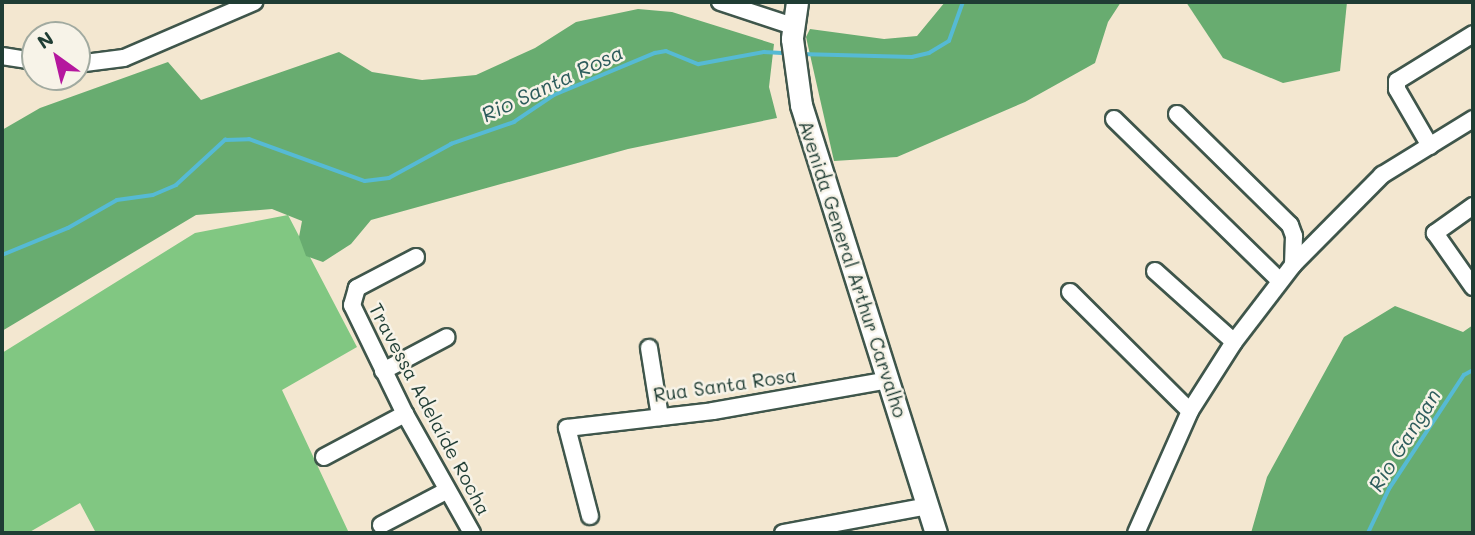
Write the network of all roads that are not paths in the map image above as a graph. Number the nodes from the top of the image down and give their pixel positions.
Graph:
1 (254, 2) edge
2 (720, 2) edge
3 (797, 2) edge
4 (792, 32) junction
5 (1473, 34) edge
6 (2, 56) edge
7 (21, 59) edge
8 (91, 62) edge
9 (1177, 114) dead end
10 (1114, 119) dead end
11 (1473, 119) edge
12 (1430, 146) junction
13 (1473, 205) edge
14 (415, 257) dead end
15 (1293, 265) junction
16 (1155, 271) dead end
17 (1280, 281) junction
18 (1473, 287) edge
19 (1070, 292) dead end
20 (447, 337) dead end
21 (1234, 342) junction
22 (649, 348) dead end
23 (383, 371) junction
24 (888, 380) junction
25 (1190, 411) junction
26 (405, 414) junction
27 (660, 417) junction
28 (324, 457) dead end
29 (446, 491) junction
30 (928, 506) junction
31 (590, 516) dead end
32 (381, 525) dead end
33 (472, 533) edge
34 (783, 533) edge
35 (936, 533) edge
36 (1136, 533) edge

1 - 8 street
2 - 4 street
3 - 4 main road, Avenida General Arthur Carvalho
4 - 24 main road, Avenida General Arthur Carvalho
5 - 12 street
6 - 7 street
9 - 15 street
10 - 17 street
11 - 12 street
12 - 15 street
13 - 18 street
14 - 23 street, Travessa Adelaíde Rocha
15 - 17 street
16 - 21 street
17 - 21 street
19 - 25 street
20 - 23 street
21 - 25 street
22 - 27 street
23 - 26 street, Travessa Adelaíde Rocha
24 - 27 street, Rua Santa Rosa
24 - 30 main road, Avenida General Arthur Carvalho
25 - 36 street
26 - 28 street
26 - 29 street, Travessa Adelaíde Rocha
27 - 31 street, Rua Santa Rosa
29 - 32 street
29 - 33 street, Travessa Adelaíde Rocha
30 - 34 street
30 - 35 main road, Avenida General Arthur Carvalho

